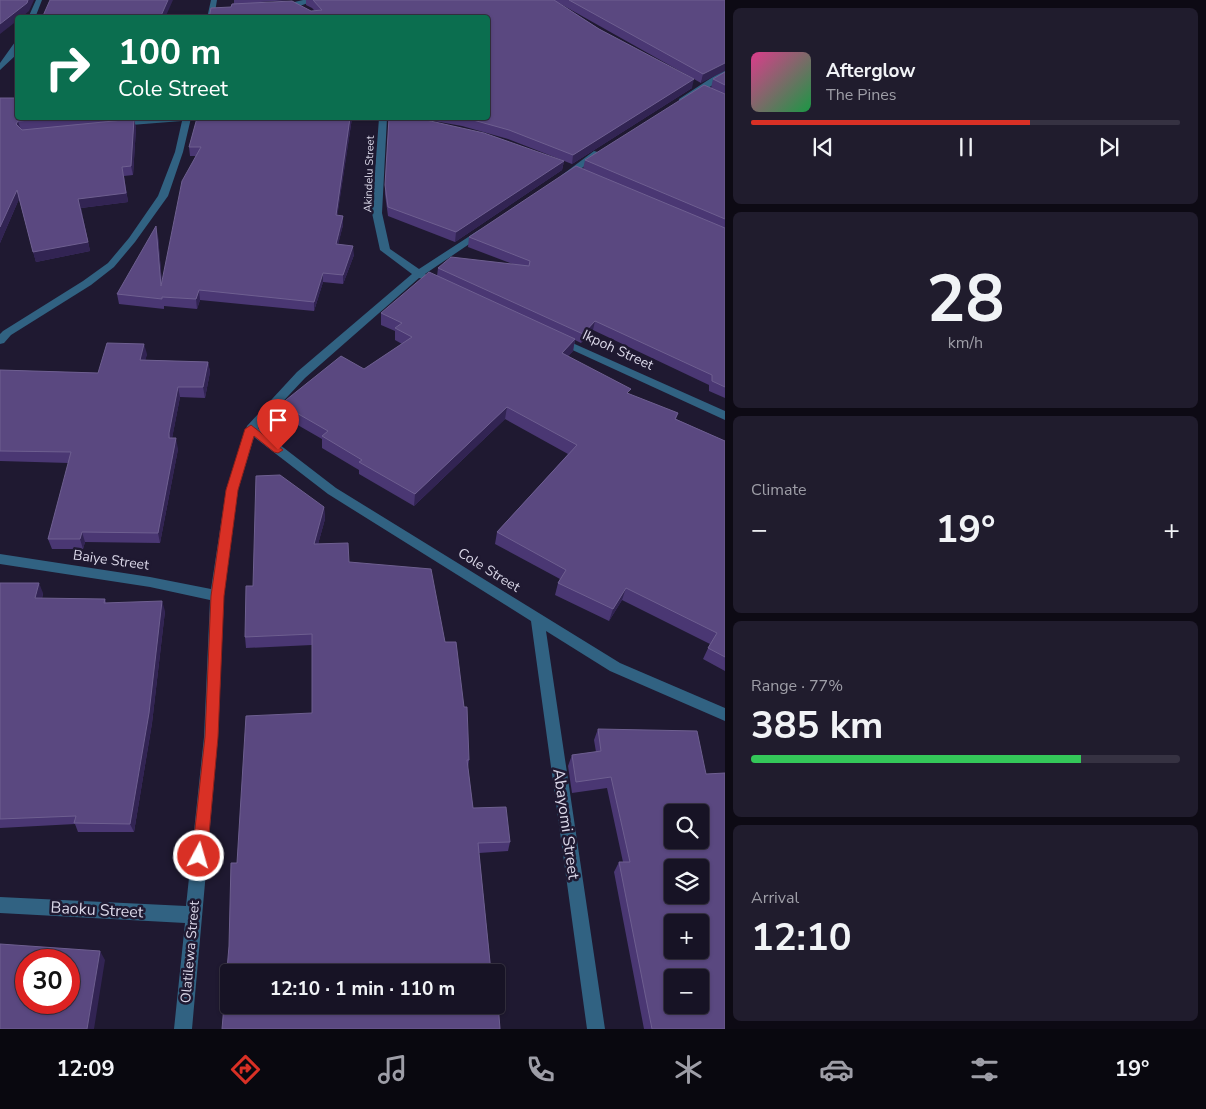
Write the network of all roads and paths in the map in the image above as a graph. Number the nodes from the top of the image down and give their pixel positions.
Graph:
1 (39, 0) edge
2 (214, 0) edge
3 (311, 0) edge
4 (294, 5) junction
5 (271, 6) edge
6 (212, 9) junction
7 (221, 9) edge
8 (308, 11) edge
9 (32, 15) edge
10 (211, 15) edge
11 (15, 50) edge
12 (0, 68) edge
13 (725, 73) edge
14 (672, 108) edge
15 (163, 120) edge
16 (187, 120) edge
17 (383, 120) edge
18 (113, 125) edge
19 (608, 146) edge
20 (559, 181) edge
21 (494, 223) edge
22 (418, 274) junction
23 (436, 283) edge
24 (552, 337) edge
25 (0, 341) edge
26 (725, 416) edge
27 (251, 429) junction
28 (0, 559) edge
29 (218, 596) junction
30 (537, 619) junction
31 (725, 715) edge
32 (0, 905) edge
33 (193, 915) junction
34 (183, 1029) edge
35 (596, 1029) edge

1 - 9 street
2 - 6 street
3 - 4 street
4 - 5 street
4 - 8 street
6 - 7 street
6 - 10 street
11 - 12 street
13 - 14 street
15 - 18 street
16 - 25 street
17 - 22 street, Akindelu Street
19 - 20 street
21 - 22 street
22 - 23 street
22 - 27 street
24 - 26 street, Ikpoh Street
27 - 29 street, Olatilewa Street
27 - 30 street, Cole Street
28 - 29 street, Baiye Street
29 - 33 street, Olatilewa Street
30 - 31 street, Cole Street
30 - 35 street, Abayomi Street
32 - 33 street, Baoku Street
33 - 34 street, Olatilewa Street

